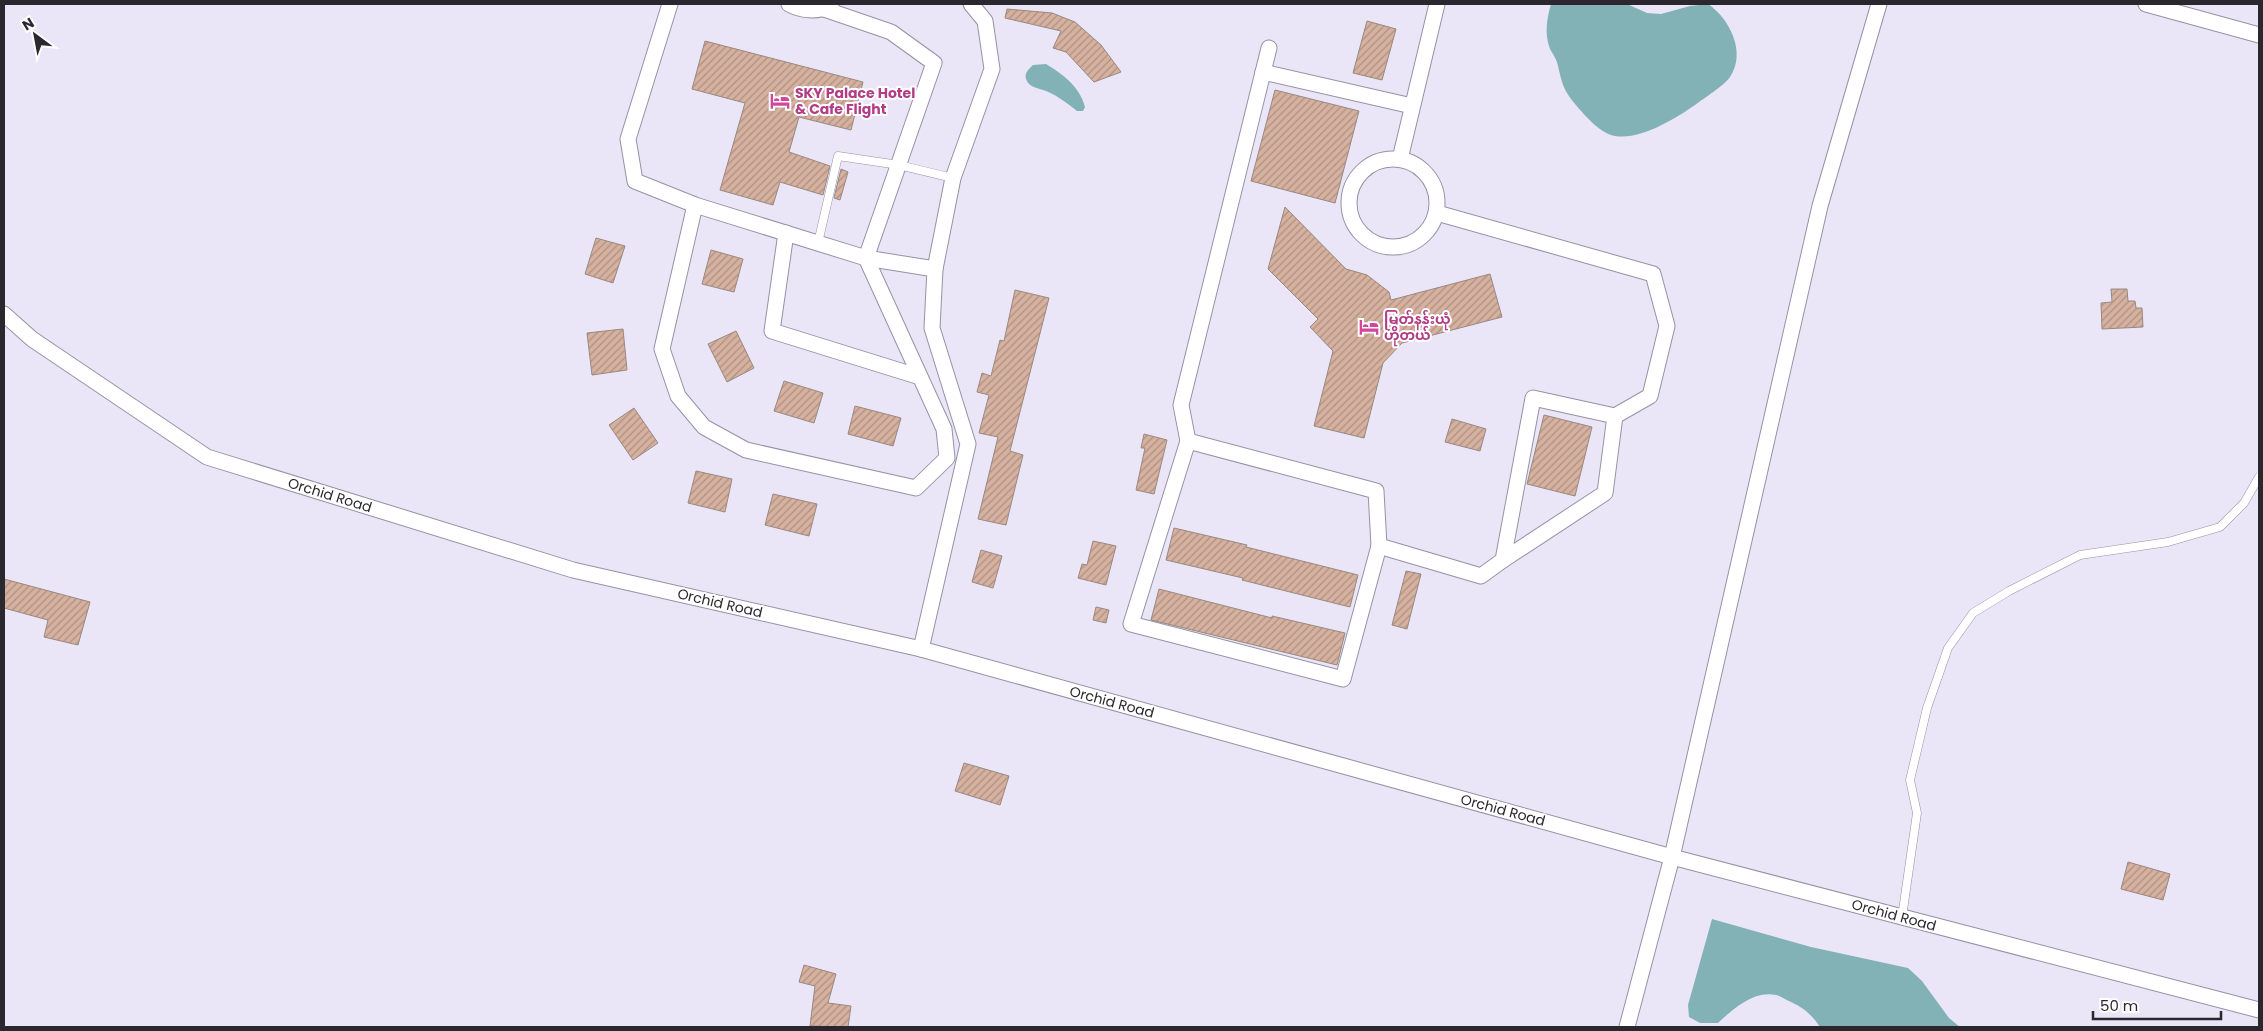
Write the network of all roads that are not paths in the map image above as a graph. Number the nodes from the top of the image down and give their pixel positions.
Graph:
1 (670, 4) edge
2 (789, 4) edge
3 (972, 4) edge
4 (1437, 4) edge
5 (1879, 4) edge
6 (2146, 4) edge
7 (831, 6) edge
8 (2259, 35) edge
9 (1269, 48) dead end
10 (1263, 72) junction
11 (1412, 106) junction
12 (1400, 159) junction
13 (899, 165) junction
14 (953, 178) junction
15 (695, 205) junction
16 (1437, 213) junction
17 (786, 233) junction
18 (818, 243) junction
19 (866, 258) junction
20 (935, 269) junction
21 (4, 314) edge
22 (920, 377) junction
23 (1615, 416) junction
24 (1188, 441) junction
25 (2259, 477) edge
26 (1378, 546) junction
27 (1503, 560) junction
28 (921, 649) junction
29 (1672, 857) junction
30 (1902, 917) junction
31 (2259, 1010) edge
32 (1627, 1027) edge

1 - 15 street
2 - 7 street
3 - 14 street
4 - 11 street
5 - 29 street
6 - 8 street
7 - 13 street
9 - 10 street
10 - 11 street
10 - 24 street
11 - 12 street
12 - 16 street
12 - 16 street
13 - 14 lane
13 - 18 lane
13 - 19 street
14 - 20 street
15 - 17 street
15 - 22 street
16 - 23 street
17 - 18 street
17 - 22 street
18 - 19 street
19 - 20 street
19 - 22 street
20 - 28 street
21 - 28 street, Orchid Road
23 - 27 street
23 - 27 street
24 - 26 street
24 - 26 street
25 - 30 lane
26 - 27 street
28 - 29 street, Orchid Road
29 - 30 street, Orchid Road
29 - 32 street
30 - 31 street, Orchid Road

